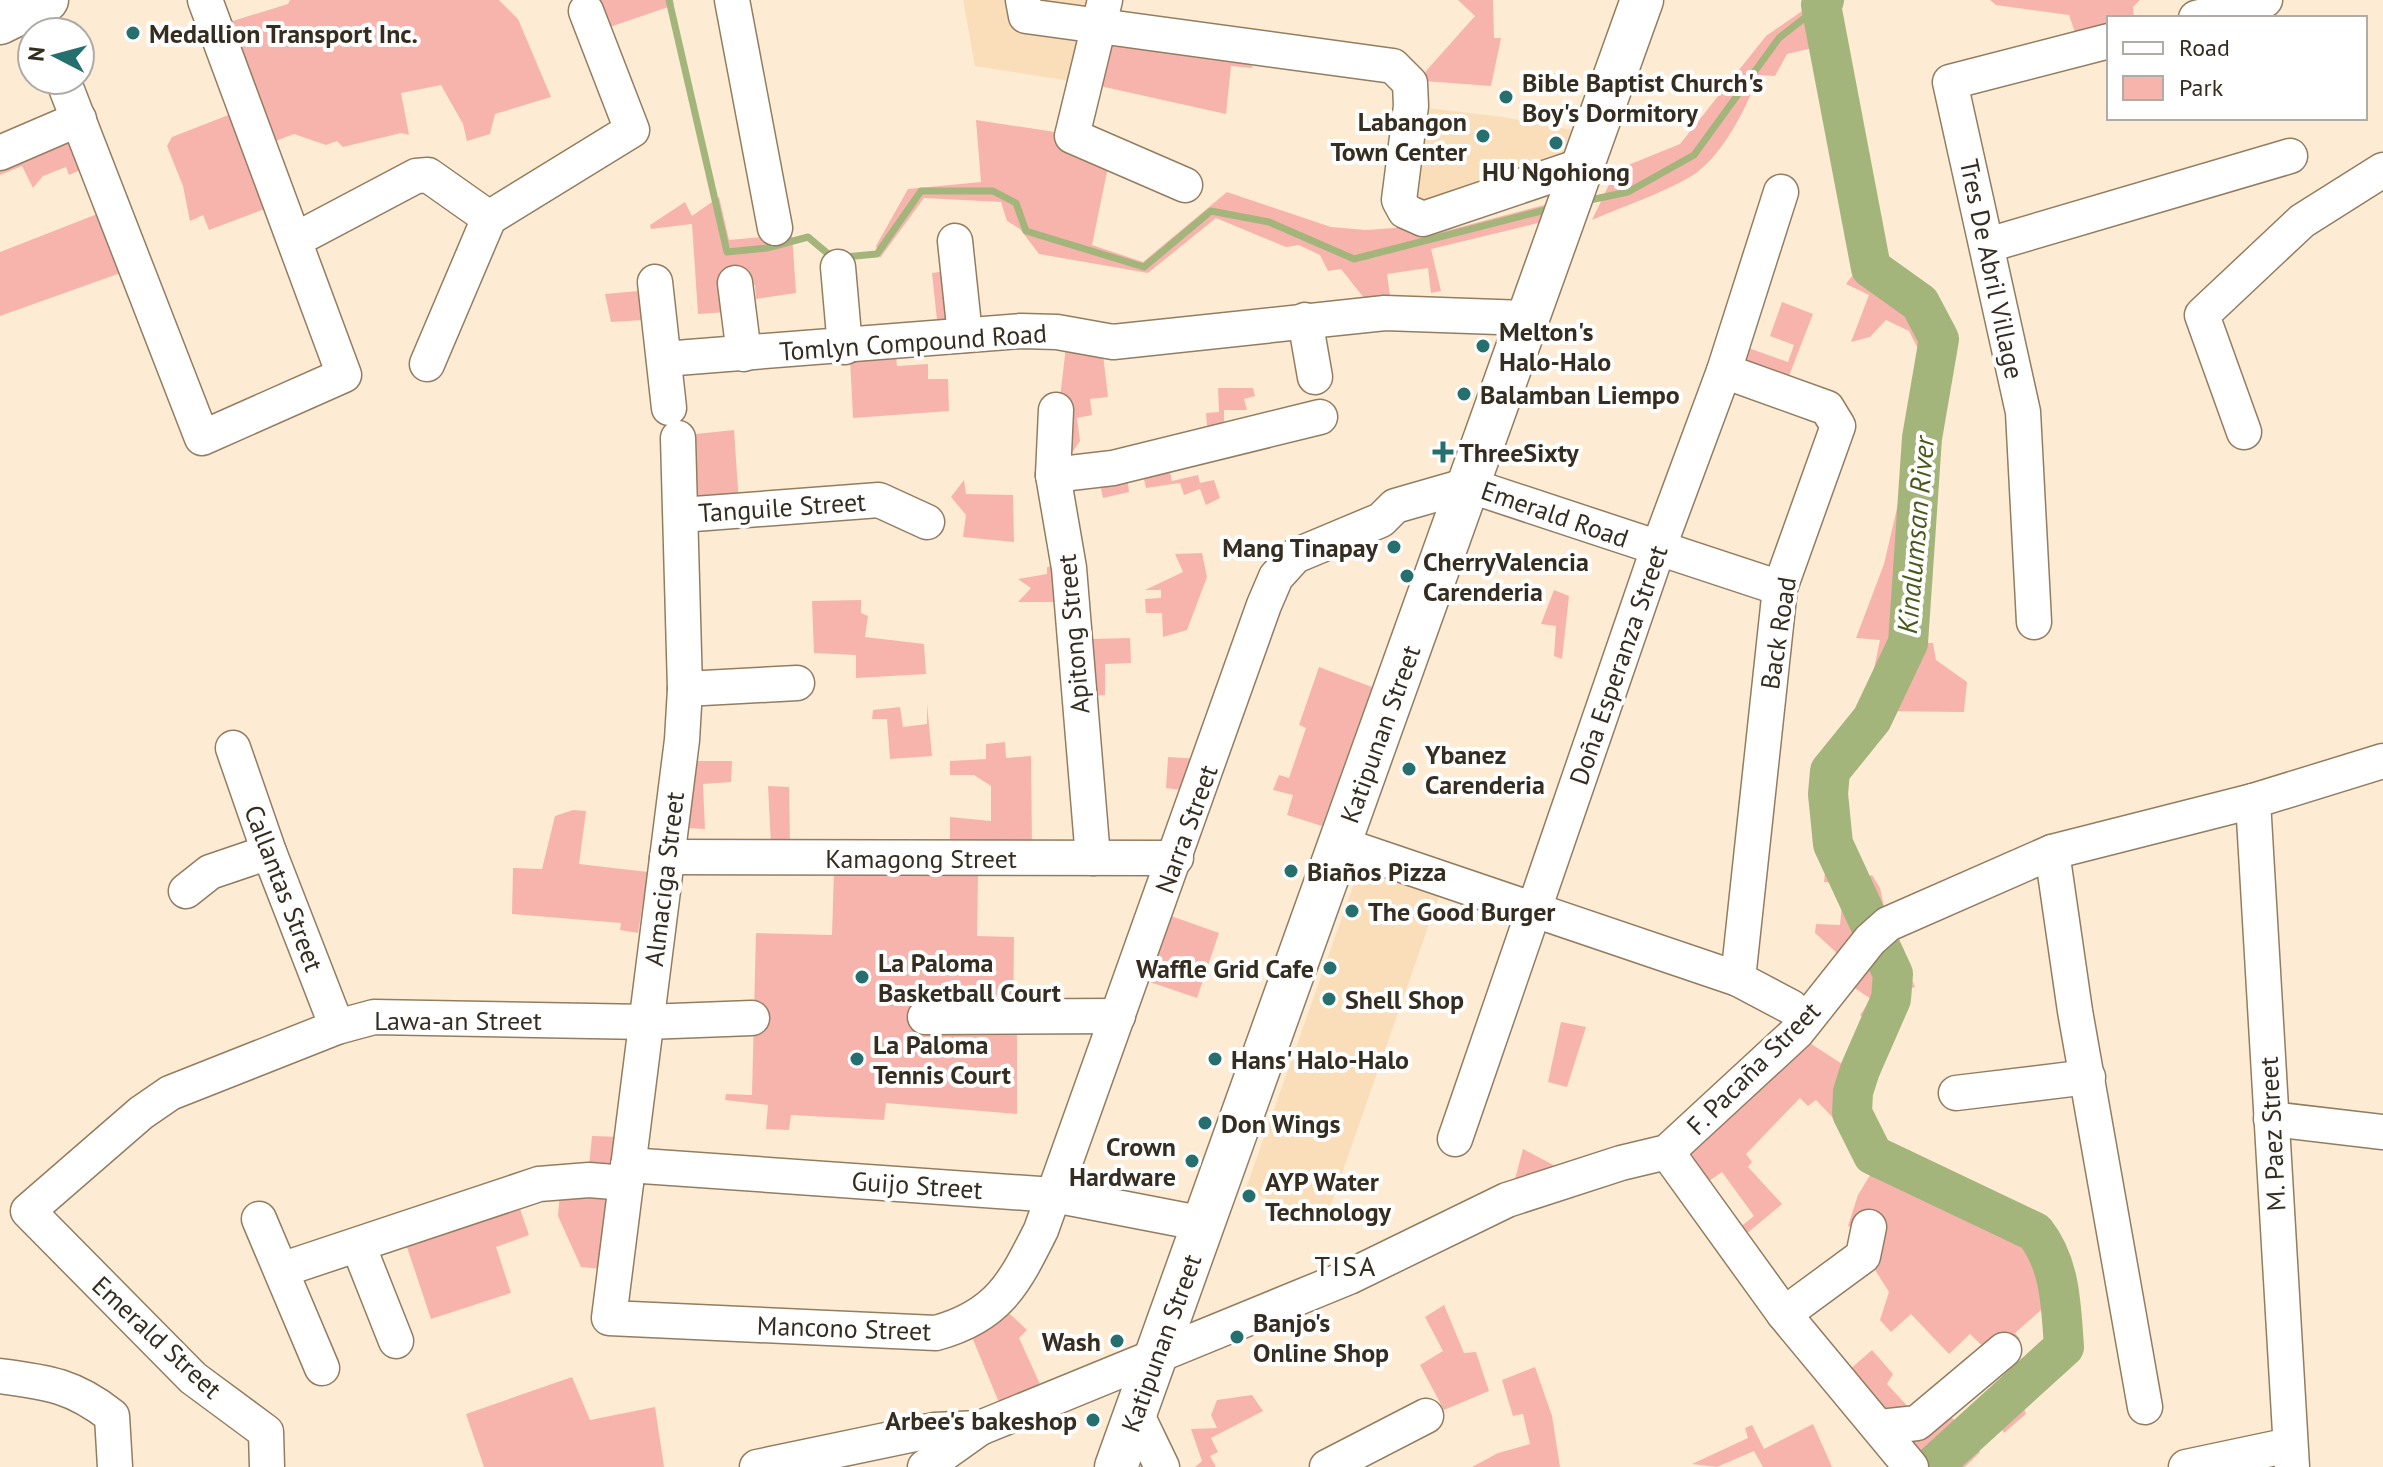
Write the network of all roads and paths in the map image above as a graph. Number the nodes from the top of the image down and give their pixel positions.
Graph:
1 (205, 0) edge
2 (732, 0) edge
3 (1023, 0) edge
4 (1642, 0) edge
5 (2265, 0) edge
6 (586, 11) dead end
7 (1102, 13) edge
8 (2204, 16) edge
9 (2107, 42) edge
10 (70, 96) edge
11 (79, 119) junction
12 (0, 153) edge
13 (2290, 156) dead end
14 (1583, 166) junction
15 (2383, 170) edge
16 (1185, 185) dead end
17 (1781, 192) dead end
18 (489, 218) junction
19 (775, 228) dead end
20 (295, 240) junction
21 (955, 241) dead end
22 (1988, 245) junction
23 (838, 267) dead end
24 (655, 282) dead end
25 (735, 283) dead end
26 (1528, 318) junction
27 (1305, 320) junction
28 (965, 335) junction
29 (845, 347) junction
30 (744, 354) junction
31 (664, 359) junction
32 (427, 364) dead end
33 (1724, 371) junction
34 (1315, 377) dead end
35 (1056, 410) dead end
36 (1320, 417) dead end
37 (2244, 432) dead end
38 (1053, 475) junction
39 (1464, 494) junction
40 (681, 515) junction
41 (927, 522) dead end
42 (1658, 549) junction
43 (1780, 588) junction
44 (2034, 622) dead end
45 (797, 683) dead end
46 (685, 689) junction
47 (233, 748) dead end
48 (2383, 761) edge
49 (2253, 801) junction
50 (1340, 844) junction
51 (269, 852) junction
52 (2052, 852) junction
53 (667, 857) junction
54 (1093, 858) junction
55 (1176, 858) junction
56 (186, 891) dead end
57 (1534, 910) junction
58 (1738, 979) junction
59 (1791, 1007) dead end
60 (1118, 1016) junction
61 (925, 1017) dead end
62 (752, 1018) dead end
63 (646, 1022) junction
64 (337, 1027) junction
65 (2088, 1077) junction
66 (1956, 1093) dead end
67 (2271, 1119) junction
68 (2383, 1132) edge
69 (1455, 1139) dead end
70 (1667, 1152) junction
71 (627, 1174) junction
72 (557, 1181) junction
73 (1054, 1195) junction
74 (28, 1211) joint
75 (259, 1219) dead end
76 (621, 1219) junction
77 (1204, 1224) junction
78 (1869, 1227) dead end
79 (358, 1245) junction
80 (281, 1270) junction
81 (1784, 1314) junction
82 (609, 1318) joint
83 (396, 1341) dead end
84 (2004, 1350) dead end
85 (1157, 1355) junction
86 (322, 1368) dead end
87 (0, 1376) edge
88 (2145, 1407) dead end
89 (1136, 1413) junction
90 (1426, 1416) dead end
91 (1880, 1427) junction
92 (980, 1428) junction
93 (2291, 1456) edge
94 (115, 1467) edge
95 (267, 1467) edge
96 (757, 1467) edge
97 (925, 1467) edge
98 (1116, 1467) edge
99 (1162, 1467) edge
100 (1327, 1467) edge
101 (1911, 1467) edge
102 (2186, 1467) edge

1 - 20 street
2 - 19 street
3 - 7 street
4 - 14 main road, Katipunan Street
5 - 8 street
6 - 18 street
7 - 14 street
7 - 16 street
9 - 22 street, Tres De Abril Village
10 - 11 street
11 - 12 street
11 - 20 street
13 - 22 street
14 - 26 main road, Katipunan Street
15 - 37 street
17 - 33 street, Doña Esperanza Street
18 - 20 street
18 - 32 street
21 - 28 street
22 - 44 street, Tres De Abril Village
23 - 29 street
24 - 31 street, Almaciga Street
25 - 30 street
26 - 27 street, Tomlyn Compound Road
26 - 39 main road, Katipunan Street
27 - 28 street, Tomlyn Compound Road
27 - 34 street
28 - 29 street, Tomlyn Compound Road
29 - 30 street, Tomlyn Compound Road
30 - 31 street, Tomlyn Compound Road
31 - 40 street, Almaciga Street
33 - 42 street, Doña Esperanza Street
33 - 43 street, Back Road
35 - 38 street, Apitong Street
36 - 38 street
38 - 54 street, Apitong Street
39 - 42 street, Emerald Road
39 - 50 main road, Katipunan Street
39 - 55 street, Narra Street
40 - 41 street, Tanguile Street
40 - 46 street, Almaciga Street
42 - 43 street, Emerald Road
42 - 57 street, Doña Esperanza Street
43 - 58 street, Back Road
45 - 46 street
46 - 53 street, Almaciga Street
47 - 51 street, Callantas Street
48 - 49 street, F. Pacaña Street
49 - 52 street, F. Pacaña Street
49 - 67 street, M. Paez Street
50 - 57 street
50 - 77 main road, Katipunan Street
51 - 56 street
51 - 64 street, Callantas Street
52 - 65 street
52 - 70 street, F. Pacaña Street
53 - 54 street, Kamagong Street
53 - 63 street, Almaciga Street
54 - 55 street, Kamagong Street
55 - 60 street, Narra Street
57 - 58 street
57 - 69 street, Doña Esperanza Street
58 - 59 street
60 - 61 street
60 - 73 street, Narra Street
62 - 63 street, Lawa-an Street
63 - 64 street, Lawa-an Street
63 - 71 street, Almaciga Street
64 - 74 street, Lawa-an Street
65 - 66 street
65 - 88 street
67 - 68 street
67 - 93 street, M. Paez Street
70 - 81 street
70 - 85 street, F. Pacaña Street
71 - 72 street, Guijo Street
71 - 73 street, Guijo Street
71 - 76 street, Almaciga Street
72 - 76 street
72 - 79 street, Guijo Street
73 - 77 street, Guijo Street
73 - 82 street, Mancono Street
74 - 95 street, Emerald Street
75 - 80 street
76 - 82 street, Almaciga Street
77 - 85 main road, Katipunan Street
78 - 81 street
79 - 80 street, Guijo Street
79 - 83 street
80 - 86 street
81 - 91 street
84 - 91 street
85 - 89 main road, Katipunan Street
85 - 92 street, F. Pacaña Street
87 - 94 street
89 - 98 main road, Katipunan Street
89 - 99 street
90 - 100 street
91 - 101 street
92 - 96 street
92 - 97 street
93 - 102 street

